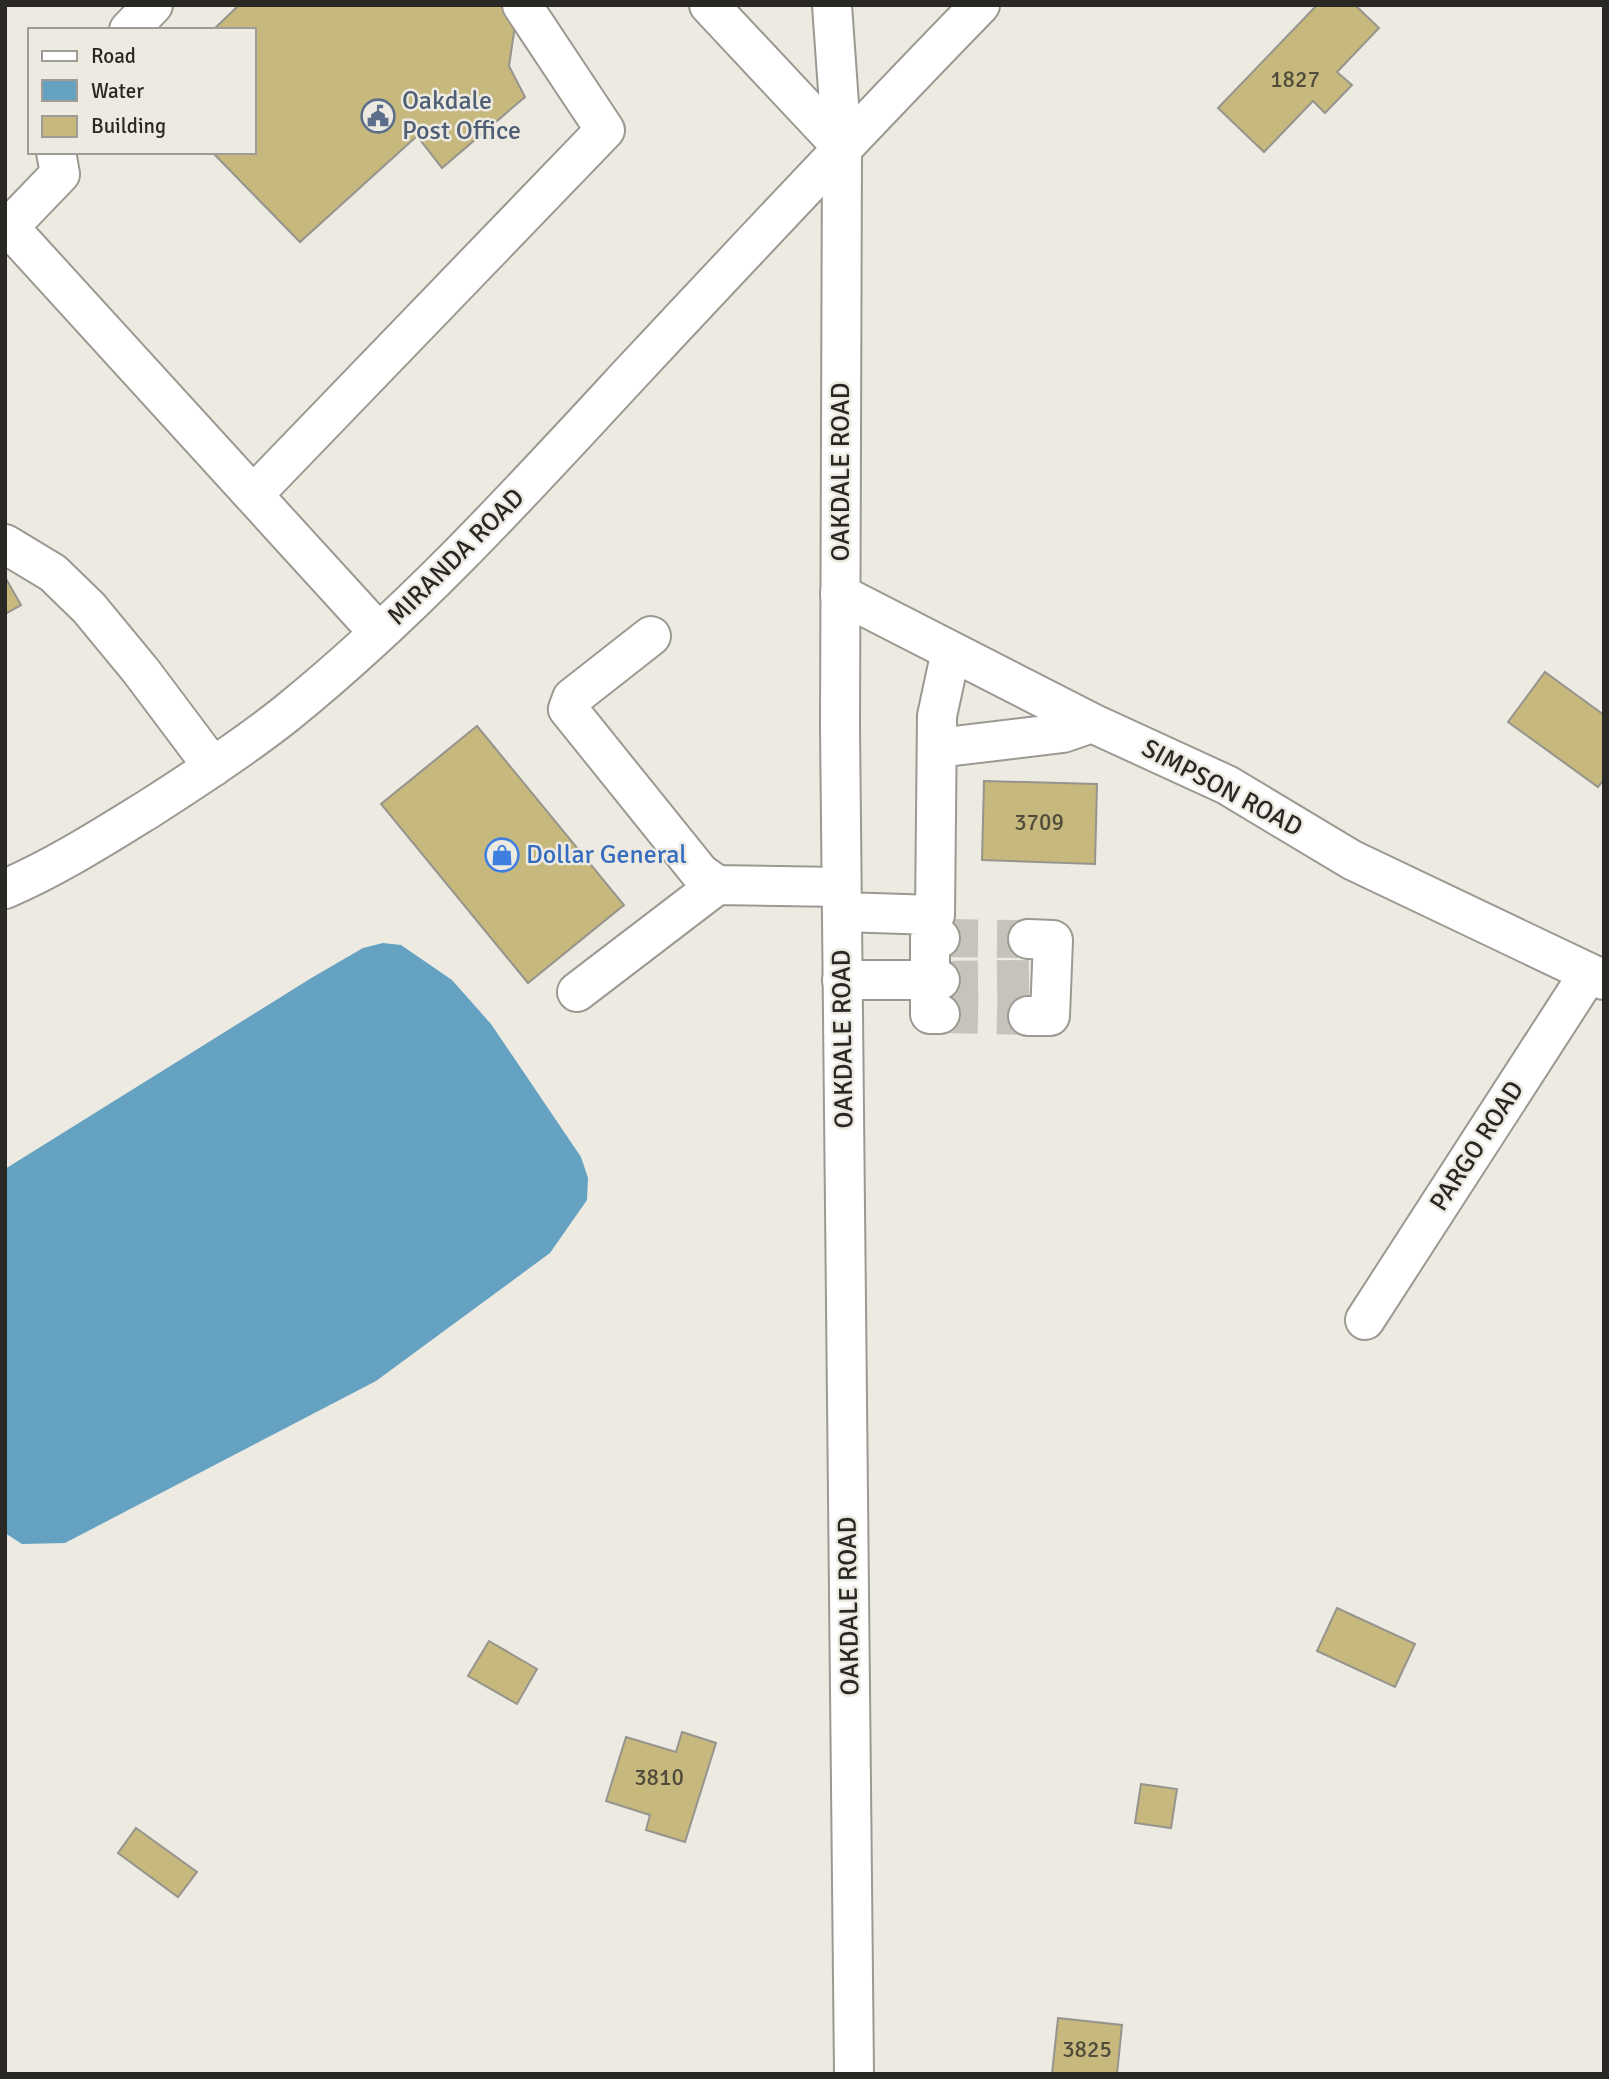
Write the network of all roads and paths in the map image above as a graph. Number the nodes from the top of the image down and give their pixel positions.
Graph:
1 (153, 5) edge
2 (522, 5) edge
3 (709, 5) edge
4 (832, 5) edge
5 (980, 5) edge
6 (131, 28) edge
7 (842, 147) junction
8 (56, 154) edge
9 (7, 225) edge
10 (253, 495) junction
11 (5, 544) edge
12 (840, 594) junction
13 (379, 633) junction
14 (650, 636) dead end
15 (951, 651) junction
16 (1092, 723) junction
17 (937, 748) junction
18 (213, 767) junction
19 (717, 885) junction
20 (5, 889) edge
21 (842, 900) junction
22 (935, 930) junction
23 (1028, 939) tunnel mouth
24 (1596, 976) edge
25 (842, 980) junction
26 (1036, 991) dead end
27 (577, 992) dead end
28 (1365, 1320) dead end
29 (854, 2074) edge

1 - 6 street
2 - 10 street
3 - 7 street
4 - 7 street, OAKDALE ROAD
5 - 7 street, MIRANDA ROAD
7 - 12 street, OAKDALE ROAD
7 - 13 street, MIRANDA ROAD
8 - 9 street
9 - 10 street
10 - 13 street
11 - 18 street
12 - 15 street, SIMPSON ROAD
12 - 21 street, OAKDALE ROAD
13 - 18 street, MIRANDA ROAD
14 - 19 street
15 - 16 street, SIMPSON ROAD
15 - 17 street
16 - 17 street
16 - 24 street, SIMPSON ROAD
17 - 22 street
18 - 20 street, MIRANDA ROAD
19 - 21 street
19 - 27 street
21 - 22 street
21 - 25 street, OAKDALE ROAD
22 - 25 street
23 - 26 street
24 - 28 street, PARGO ROAD
25 - 29 street, OAKDALE ROAD

